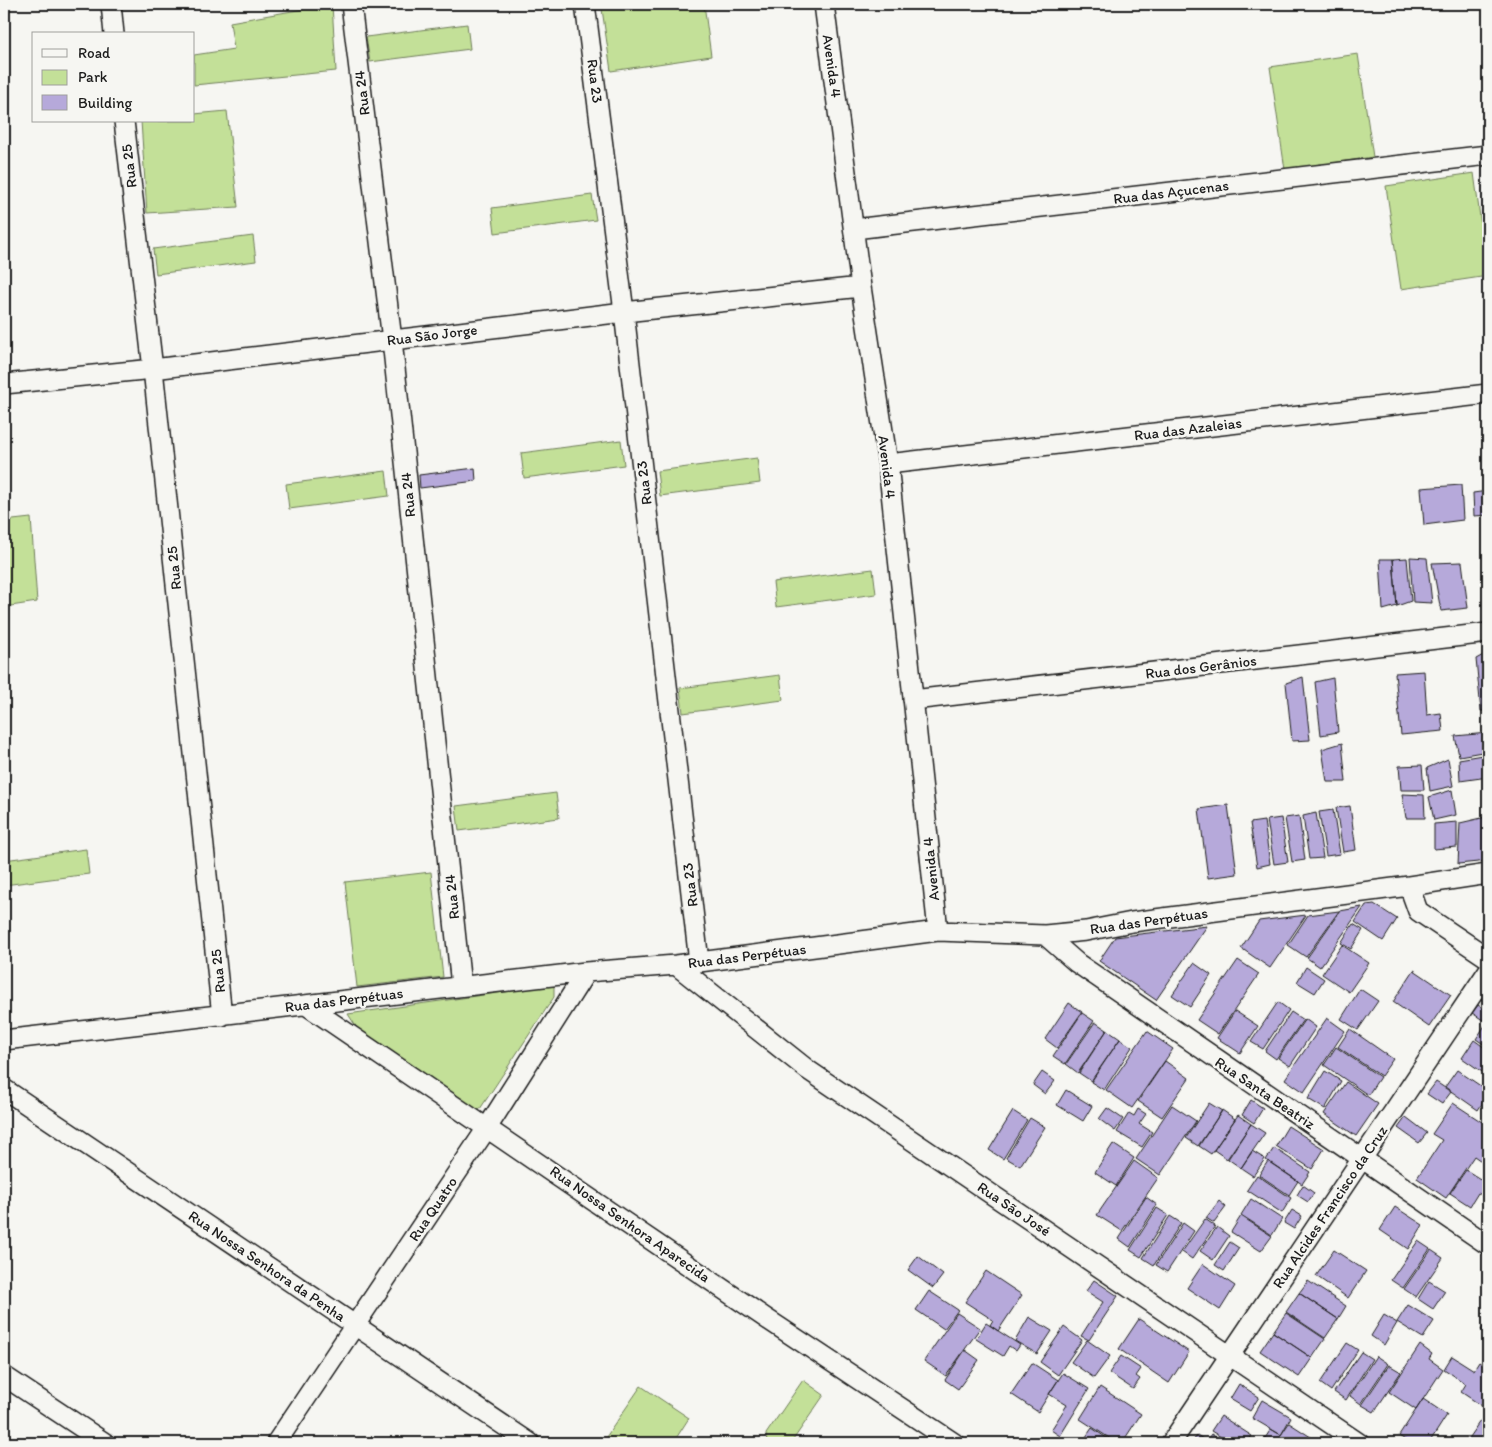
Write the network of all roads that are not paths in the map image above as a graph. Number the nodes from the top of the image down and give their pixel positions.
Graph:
1 (110, 4) edge
2 (351, 4) edge
3 (585, 4) edge
4 (824, 4) edge
5 (114, 32) edge
6 (124, 122) edge
7 (1488, 155) edge
8 (854, 229) junction
9 (861, 287) junction
10 (624, 312) junction
11 (392, 340) junction
12 (153, 369) junction
13 (4, 384) edge
14 (1488, 394) edge
15 (888, 464) junction
16 (1488, 633) edge
17 (913, 700) junction
18 (1488, 874) edge
19 (1409, 886) junction
20 (938, 931) junction
21 (1045, 935) junction
22 (1488, 958) edge
23 (699, 962) junction
24 (676, 965) junction
25 (1488, 971) edge
26 (586, 972) junction
27 (461, 986) junction
28 (306, 1005) junction
29 (222, 1016) junction
30 (4, 1040) edge
31 (4, 1089) edge
32 (487, 1128) junction
33 (1362, 1159) junction
34 (1488, 1245) edge
35 (356, 1325) junction
36 (1229, 1356) junction
37 (4, 1376) edge
38 (105, 1443) edge
39 (276, 1443) edge
40 (530, 1443) edge
41 (954, 1443) edge
42 (1171, 1443) edge
43 (1359, 1443) edge

1 - 5 street
2 - 11 street, Rua 24
3 - 10 street, Rua 23
4 - 8 street, Avenida 4
6 - 12 street, Rua 25
7 - 8 street, Rua das Açucenas
8 - 9 street, Avenida 4
9 - 10 street, Rua São Jorge
9 - 15 street, Avenida 4
10 - 11 street, Rua São Jorge
10 - 23 street, Rua 23
11 - 12 street, Rua São Jorge
11 - 27 street, Rua 24
12 - 13 street, Rua São Jorge
12 - 29 street, Rua 25
14 - 15 street, Rua das Azaleias
15 - 17 street, Avenida 4
16 - 17 street, Rua dos Gerânios
17 - 20 street, Avenida 4
18 - 19 street, Rua das Perpétuas
19 - 21 street, Rua das Perpétuas
19 - 22 street
20 - 21 street, Rua das Perpétuas
20 - 23 street, Rua das Perpétuas
21 - 33 street, Rua Santa Beatriz
23 - 24 street, Rua das Perpétuas
24 - 26 street, Rua das Perpétuas
24 - 36 street, Rua São José
25 - 33 street, Rua Alcides Francisco da Cruz
26 - 27 street, Rua das Perpétuas
26 - 32 street, Rua Quatro
27 - 28 street, Rua das Perpétuas
28 - 29 street, Rua das Perpétuas
28 - 32 street, Rua Nossa Senhora Aparecida
29 - 30 street, Rua das Perpétuas
31 - 35 street, Rua Nossa Senhora da Penha
32 - 35 street, Rua Quatro
32 - 41 street, Rua Nossa Senhora Aparecida
33 - 34 street, Rua Santa Beatriz
33 - 36 street, Rua Alcides Francisco da Cruz
35 - 39 street, Rua Quatro
35 - 40 street, Rua Nossa Senhora da Penha
36 - 42 street, Rua Alcides Francisco da Cruz
36 - 43 street, Rua São José
37 - 38 street

